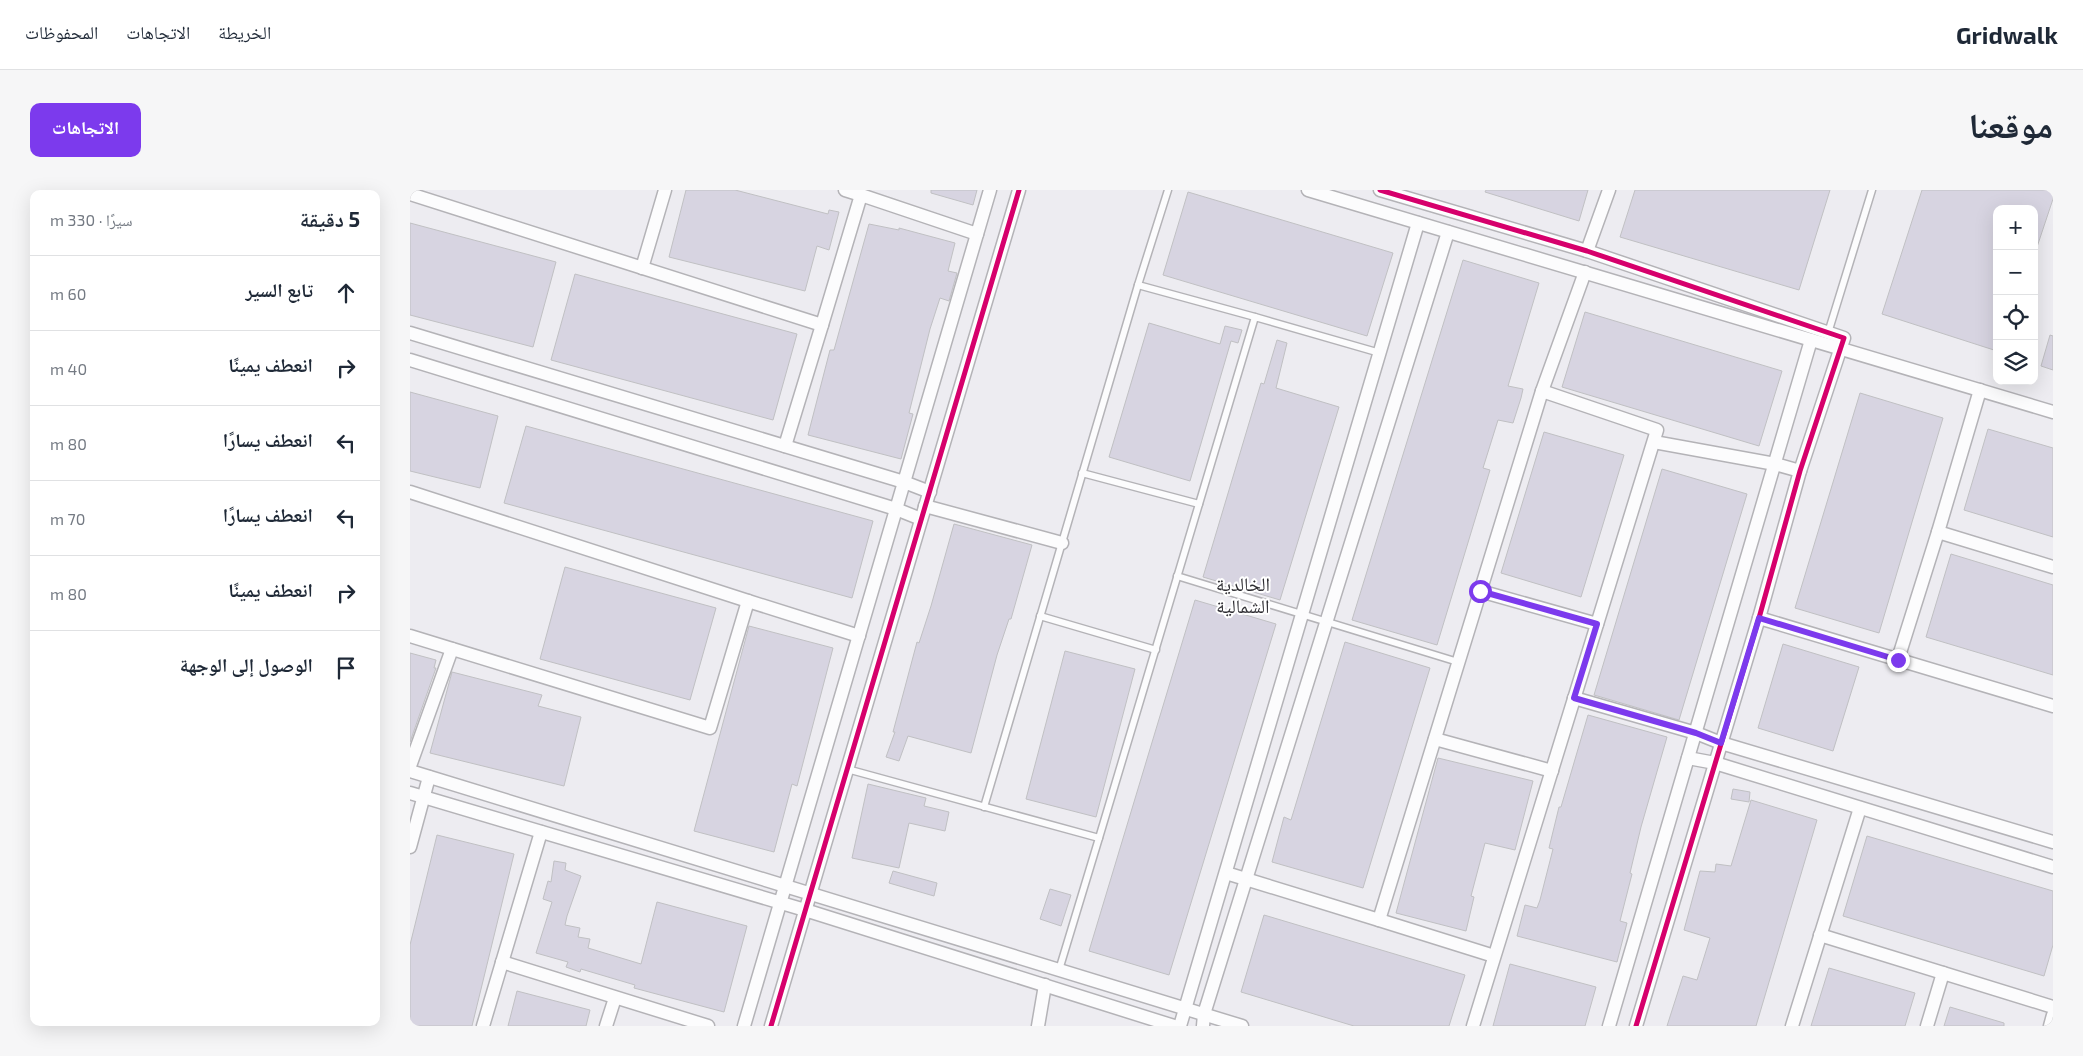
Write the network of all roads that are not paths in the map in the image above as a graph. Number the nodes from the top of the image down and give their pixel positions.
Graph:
1 (665, 190) edge
2 (845, 190) edge
3 (990, 190) edge
4 (1019, 190) edge
5 (1168, 190) edge
6 (1308, 190) edge
7 (1380, 190) edge
8 (1609, 190) edge
9 (1872, 190) edge
10 (410, 194) edge
11 (861, 195) junction
12 (1418, 223) junction
13 (1448, 232) junction
14 (977, 234) junction
15 (1587, 251) junction
16 (642, 268) junction
17 (1585, 272) junction
18 (1138, 285) junction
19 (1256, 317) junction
20 (822, 324) junction
21 (410, 333) edge
22 (1828, 333) junction
23 (1811, 340) junction
24 (1841, 349) junction
25 (1380, 353) junction
26 (410, 360) edge
27 (1980, 390) junction
28 (1542, 392) junction
29 (2053, 412) edge
30 (1654, 442) junction
31 (785, 446) junction
32 (1775, 464) junction
33 (1800, 471) junction
34 (1082, 473) junction
35 (904, 482) junction
36 (410, 492) edge
37 (930, 492) junction
38 (1199, 504) junction
39 (925, 506) junction
40 (896, 509) junction
41 (922, 519) junction
42 (1938, 532) junction
43 (1062, 542) junction
44 (2053, 566) edge
45 (1177, 576) junction
46 (1480, 591) junction
47 (748, 601) junction
48 (1301, 614) junction
49 (1040, 616) junction
50 (1759, 618) junction
51 (1327, 623) junction
52 (1597, 624) junction
53 (410, 636) edge
54 (859, 636) junction
55 (452, 649) junction
56 (1156, 650) junction
57 (1898, 660) junction
58 (1458, 662) junction
59 (1574, 698) junction
60 (2053, 706) edge
61 (1696, 733) junction
62 (1435, 739) junction
63 (1721, 743) junction
64 (1688, 758) junction
65 (1715, 763) junction
66 (410, 766) edge
67 (847, 769) junction
68 (410, 771) edge
69 (1552, 771) junction
70 (429, 777) junction
71 (410, 793) edge
72 (425, 798) junction
73 (984, 807) junction
74 (1860, 808) junction
75 (541, 832) junction
76 (1099, 838) junction
77 (2053, 842) edge
78 (410, 847) edge
79 (2053, 867) edge
80 (1226, 873) junction
81 (1246, 879) junction
82 (785, 887) junction
83 (810, 894) junction
84 (780, 904) junction
85 (805, 910) junction
86 (1379, 920) junction
87 (1820, 935) junction
88 (1494, 956) junction
89 (502, 962) junction
90 (1059, 970) junction
91 (1943, 973) junction
92 (1045, 986) junction
93 (615, 998) junction
94 (2053, 1007) edge
95 (1186, 1009) junction
96 (2053, 1015) edge
97 (1204, 1020) edge
98 (483, 1026) edge
99 (606, 1026) edge
100 (708, 1026) edge
101 (744, 1026) edge
102 (771, 1026) edge
103 (1038, 1026) edge
104 (1174, 1026) edge
105 (1180, 1026) edge
106 (1242, 1026) edge
107 (1473, 1026) edge
108 (1609, 1026) edge
109 (1636, 1026) edge
110 (1792, 1026) edge
111 (1927, 1026) edge
112 (2050, 1026) edge

1 - 16 street
2 - 11 street
3 - 14 street
4 - 37 street
5 - 18 lane
6 - 12 street
7 - 15 street
8 - 15 street
9 - 22 lane
10 - 16 street
11 - 14 street
11 - 20 street
12 - 13 street
12 - 25 street
13 - 17 street
13 - 51 street
14 - 35 street
15 - 22 street
16 - 20 street
17 - 23 street
17 - 28 street
18 - 19 lane
18 - 34 lane
19 - 25 lane
19 - 38 lane
20 - 31 street
21 - 31 street
22 - 24 street
23 - 24 street
23 - 32 street
24 - 27 street
24 - 33 street
25 - 48 street
26 - 40 street
27 - 29 street
27 - 42 street
28 - 30 street
28 - 46 street
30 - 32 street
30 - 52 street
31 - 35 street
32 - 33 street
32 - 61 street
33 - 50 street
34 - 38 lane
34 - 43 lane
35 - 37 street
35 - 40 street
36 - 47 street
37 - 39 street
38 - 45 lane
39 - 41 street
39 - 43 street
40 - 41 street
40 - 54 street
41 - 67 street
42 - 44 street
42 - 57 street
43 - 49 lane
45 - 48 lane
45 - 56 lane
46 - 52 street
46 - 58 street
47 - 54 street
47 - 55 street
48 - 51 lane
48 - 80 street
49 - 56 lane
49 - 73 lane
50 - 57 street
50 - 63 street
51 - 58 lane
51 - 81 street
52 - 59 street
53 - 55 street
54 - 82 street
55 - 66 street
56 - 76 lane
57 - 60 street
58 - 62 street
59 - 61 street
59 - 69 street
61 - 63 street
61 - 64 street
62 - 69 street
62 - 86 street
63 - 65 street
63 - 77 street
64 - 65 street
64 - 108 street
65 - 74 street
65 - 109 street
67 - 73 lane
67 - 83 street
68 - 70 street
69 - 88 street
70 - 72 street
70 - 82 street
71 - 72 street
72 - 75 street
72 - 78 street
73 - 76 lane
74 - 79 street
74 - 87 street
75 - 84 street
75 - 89 street
76 - 90 lane
80 - 81 street
80 - 95 street
81 - 86 street
81 - 97 street
82 - 83 street
82 - 84 street
83 - 85 street
83 - 90 street
84 - 85 street
84 - 101 street
85 - 92 street
85 - 102 street
86 - 88 street
87 - 91 street
87 - 110 street
88 - 107 street
89 - 93 street
89 - 98 street
90 - 95 street
91 - 94 street
91 - 111 street
92 - 103 street
92 - 104 street
93 - 99 street
93 - 100 street
95 - 97 street
95 - 105 street
96 - 112 street
97 - 106 street

